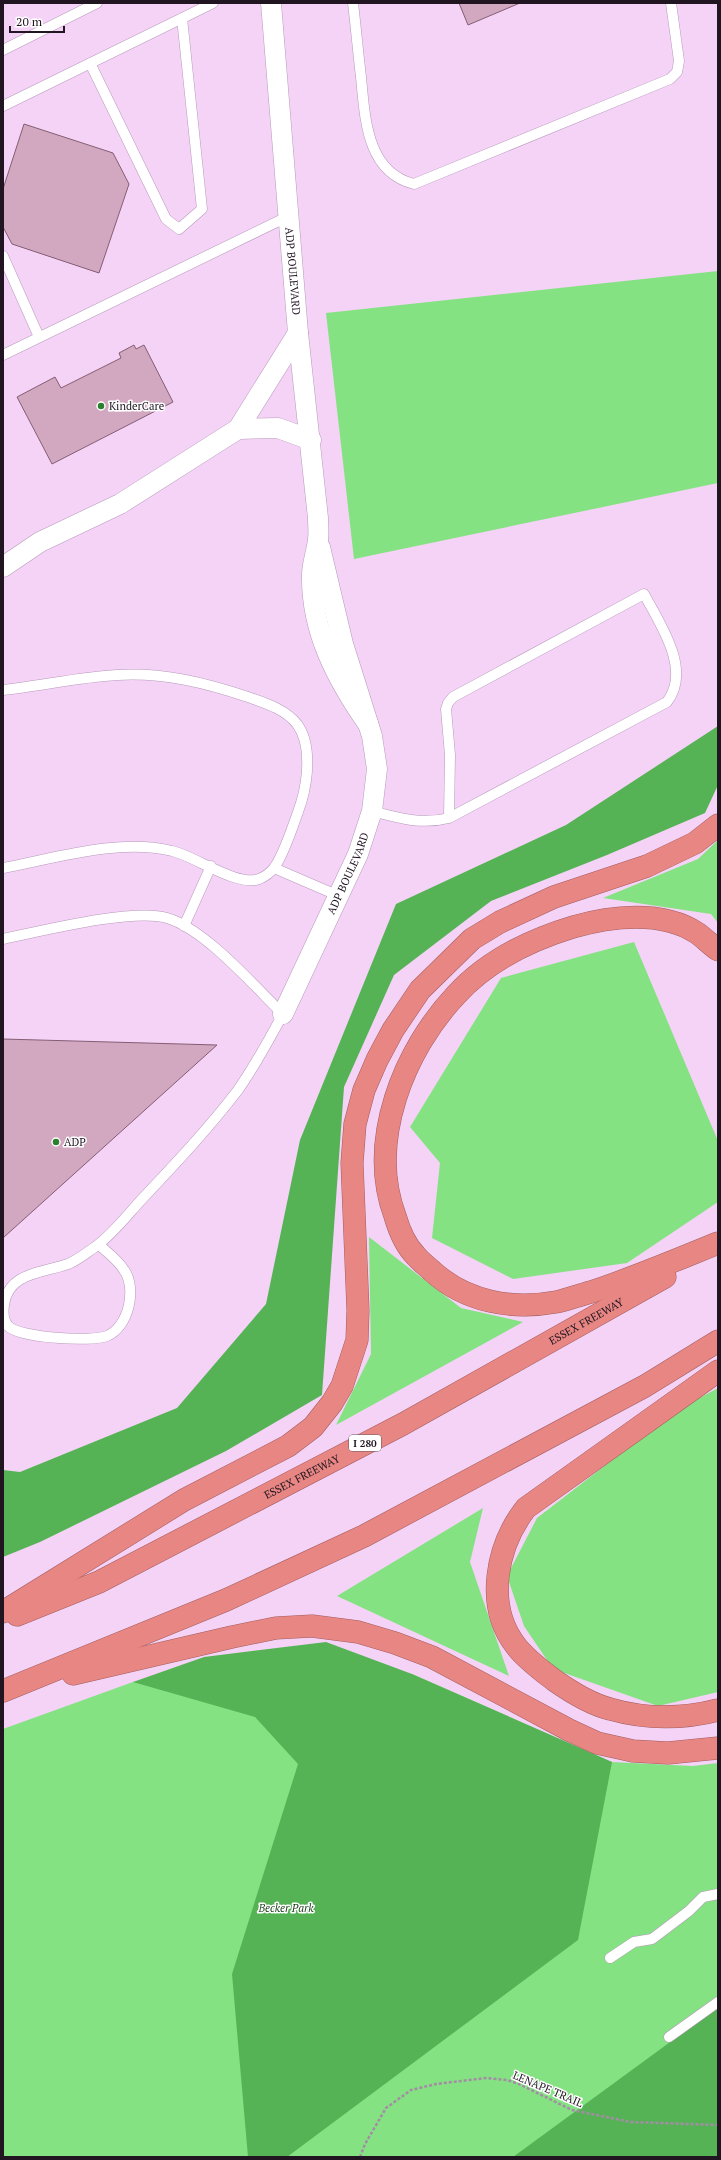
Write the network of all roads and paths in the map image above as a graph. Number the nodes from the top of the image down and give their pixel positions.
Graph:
1 (97, 3) edge
2 (271, 3) edge
3 (354, 3) edge
4 (671, 3) edge
5 (208, 4) edge
6 (182, 18) junction
7 (3, 50) edge
8 (90, 63) junction
9 (3, 106) edge
10 (289, 216) junction
11 (3, 256) edge
12 (298, 333) junction
13 (39, 337) junction
14 (3, 355) edge
15 (238, 429) junction
16 (311, 440) junction
17 (318, 540) junction
18 (3, 566) edge
19 (3, 690) edge
20 (368, 724) junction
21 (372, 811) junction
22 (449, 818) junction
23 (718, 825) edge
24 (211, 866) junction
25 (3, 868) edge
26 (274, 868) junction
27 (339, 896) junction
28 (184, 926) junction
29 (3, 939) edge
30 (718, 950) edge
31 (283, 1014) junction
32 (718, 1243) edge
33 (99, 1244) junction
34 (718, 1247) edge
35 (718, 1341) edge
36 (718, 1370) edge
37 (3, 1612) edge
38 (3, 1621) edge
39 (3, 1690) edge
40 (718, 1710) edge
41 (718, 1748) edge
42 (718, 1894) edge
43 (610, 1958) dead end
44 (718, 2002) edge
45 (669, 2038) dead end
46 (718, 2125) edge
47 (360, 2157) edge

1 - 7 lane
2 - 10 street, ADP BOULEVARD
3 - 4 lane
5 - 6 lane
6 - 8 lane
6 - 8 lane
8 - 9 lane
10 - 12 street, ADP BOULEVARD
10 - 13 lane
11 - 13 lane
12 - 15 street
12 - 16 street, ADP BOULEVARD
13 - 14 lane
15 - 16 street
15 - 18 street
16 - 17 street, ADP BOULEVARD
17 - 20 street, ADP BOULEVARD
17 - 20 street, ADP BOULEVARD
19 - 26 lane
20 - 21 street, ADP BOULEVARD
21 - 22 lane
21 - 27 street, ADP BOULEVARD
22 - 22 lane
23 - 37 highway
24 - 25 lane
24 - 26 lane
24 - 28 lane
26 - 27 lane
27 - 31 street, ADP BOULEVARD
28 - 29 lane
28 - 31 lane
30 - 32 highway
31 - 33 lane
33 - 33 lane
34 - 38 highway, ESSEX FREEWAY / I 280
35 - 39 highway
36 - 40 highway
39 - 41 highway
42 - 43 lane
44 - 45 lane
46 - 47 path, LENAPE TRAIL

